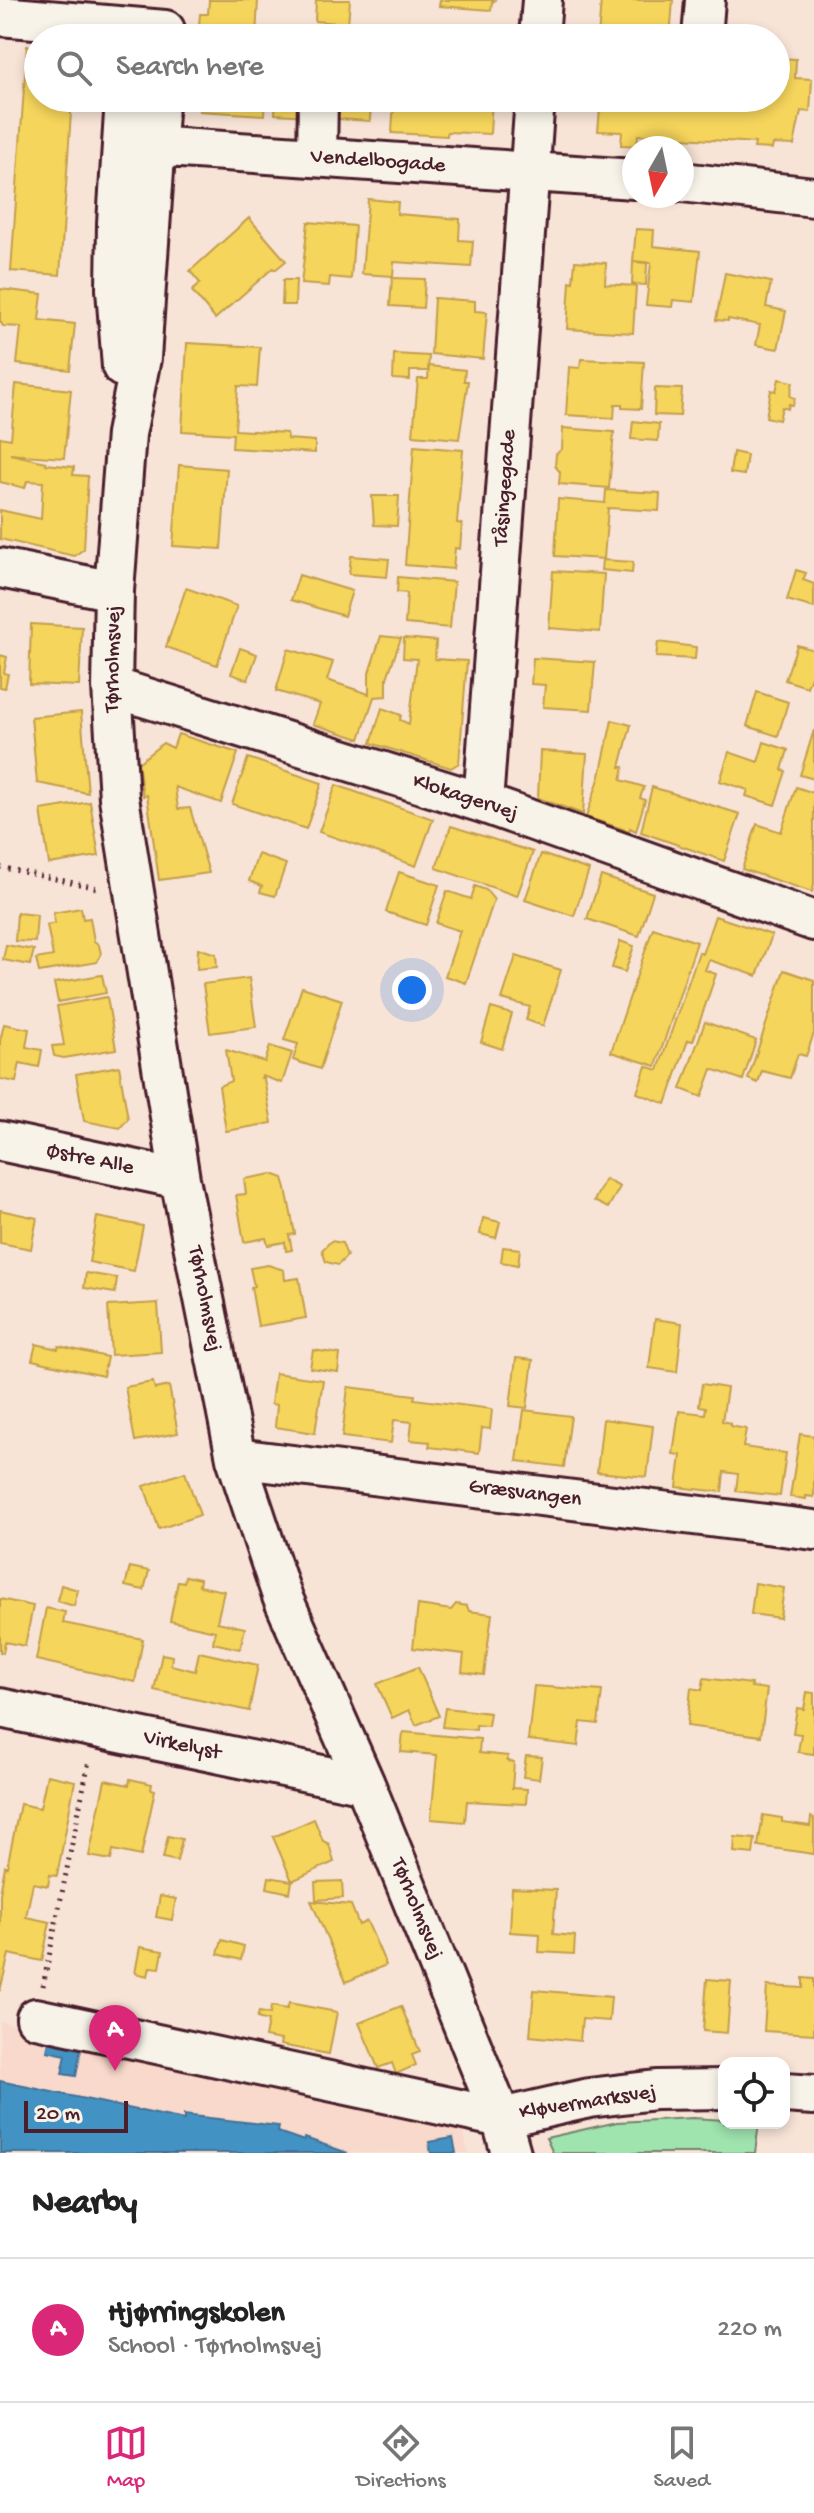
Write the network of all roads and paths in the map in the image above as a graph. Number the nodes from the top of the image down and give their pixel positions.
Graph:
1 (542, 0) edge
2 (705, 0) edge
3 (0, 16) edge
4 (148, 22) edge
5 (540, 24) edge
6 (703, 24) edge
7 (129, 112) edge
8 (153, 112) edge
9 (318, 112) edge
10 (534, 112) edge
11 (138, 145) junction
12 (317, 157) junction
13 (530, 172) junction
14 (622, 178) edge
15 (694, 183) edge
16 (814, 197) edge
17 (0, 568) edge
18 (114, 591) junction
19 (112, 687) junction
20 (483, 803) junction
21 (0, 867) edge
22 (135, 896) junction
23 (814, 921) edge
24 (0, 1141) edge
25 (180, 1179) junction
26 (236, 1458) junction
27 (814, 1530) edge
28 (0, 1708) edge
29 (95, 1728) junction
30 (365, 1784) junction
31 (36, 2018) joint
32 (718, 2089) edge
33 (790, 2093) edge
34 (814, 2095) edge
35 (506, 2136) edge

1 - 5 street
2 - 6 street
3 - 4 street
7 - 11 street, Tørholmsvej
8 - 11 street, Tørholmsvej
9 - 12 street
10 - 13 street, Tåsingegade
11 - 12 street, Vendelbogade
11 - 18 street, Tørholmsvej
12 - 13 street, Vendelbogade
13 - 14 street, Vendelbogade
13 - 20 street, Tåsingegade
15 - 16 street
17 - 18 street
18 - 19 street, Tørholmsvej
19 - 20 street, Klokagervej
19 - 22 street, Tørholmsvej
20 - 23 street, Klokagervej
21 - 22 path
22 - 25 street, Tørholmsvej
24 - 25 street, Østre Alle
25 - 26 street, Tørholmsvej
26 - 27 street, Græsvangen
26 - 30 street, Tørholmsvej
28 - 29 street, Virkelyst
29 - 30 street, Virkelyst
29 - 31 path
30 - 35 street, Tørholmsvej
31 - 35 street
32 - 35 street, Kløvermarksvej
33 - 34 street

